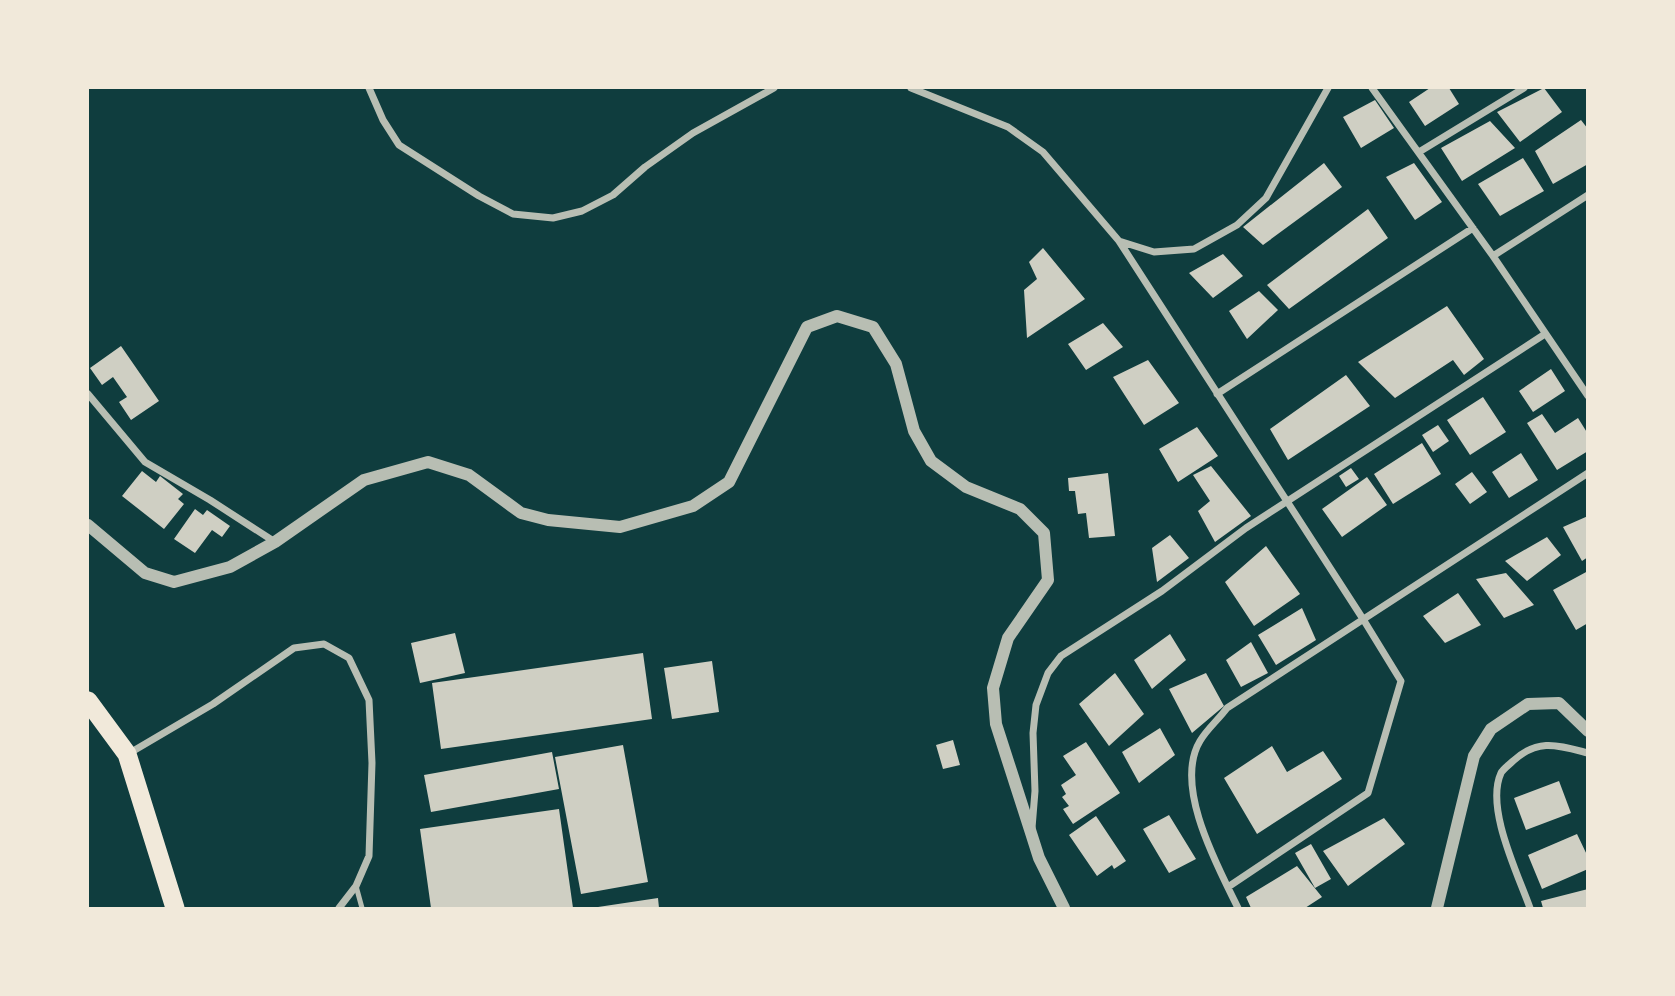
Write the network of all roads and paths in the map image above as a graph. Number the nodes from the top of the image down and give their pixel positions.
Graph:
1 (369, 88) edge
2 (774, 88) edge
3 (911, 88) edge
4 (1328, 88) edge
5 (1372, 88) edge
6 (1524, 88) edge
7 (1419, 152) junction
8 (1587, 195) edge
9 (1474, 228) junction
10 (1119, 241) junction
11 (1493, 256) junction
12 (1545, 334) junction
13 (88, 394) edge
14 (1217, 394) junction
15 (1587, 396) edge
16 (1587, 473) edge
17 (1287, 501) junction
18 (88, 524) edge
19 (275, 542) junction
20 (1363, 619) junction
21 (88, 701) edge
22 (1587, 732) edge
23 (1587, 753) edge
24 (127, 754) junction
25 (1032, 836) junction
26 (356, 886) junction
27 (1228, 887) junction
28 (175, 908) edge
29 (339, 908) edge
30 (362, 908) edge
31 (1064, 908) edge
32 (1238, 908) edge
33 (1437, 908) edge
34 (1530, 908) edge

1 - 2 street
3 - 10 street
4 - 10 street
5 - 7 street
6 - 7 street
7 - 9 street
8 - 11 street
9 - 11 street
9 - 14 street
10 - 14 street
11 - 12 street
12 - 15 street
12 - 17 street
13 - 19 street
14 - 17 street
16 - 20 street
17 - 20 street
17 - 25 street
18 - 19 street
19 - 25 street
20 - 27 street
20 - 27 street
21 - 24 highway
22 - 33 street
23 - 34 street
24 - 26 street
24 - 28 highway
25 - 31 street
26 - 29 street
26 - 30 lane
27 - 32 street

